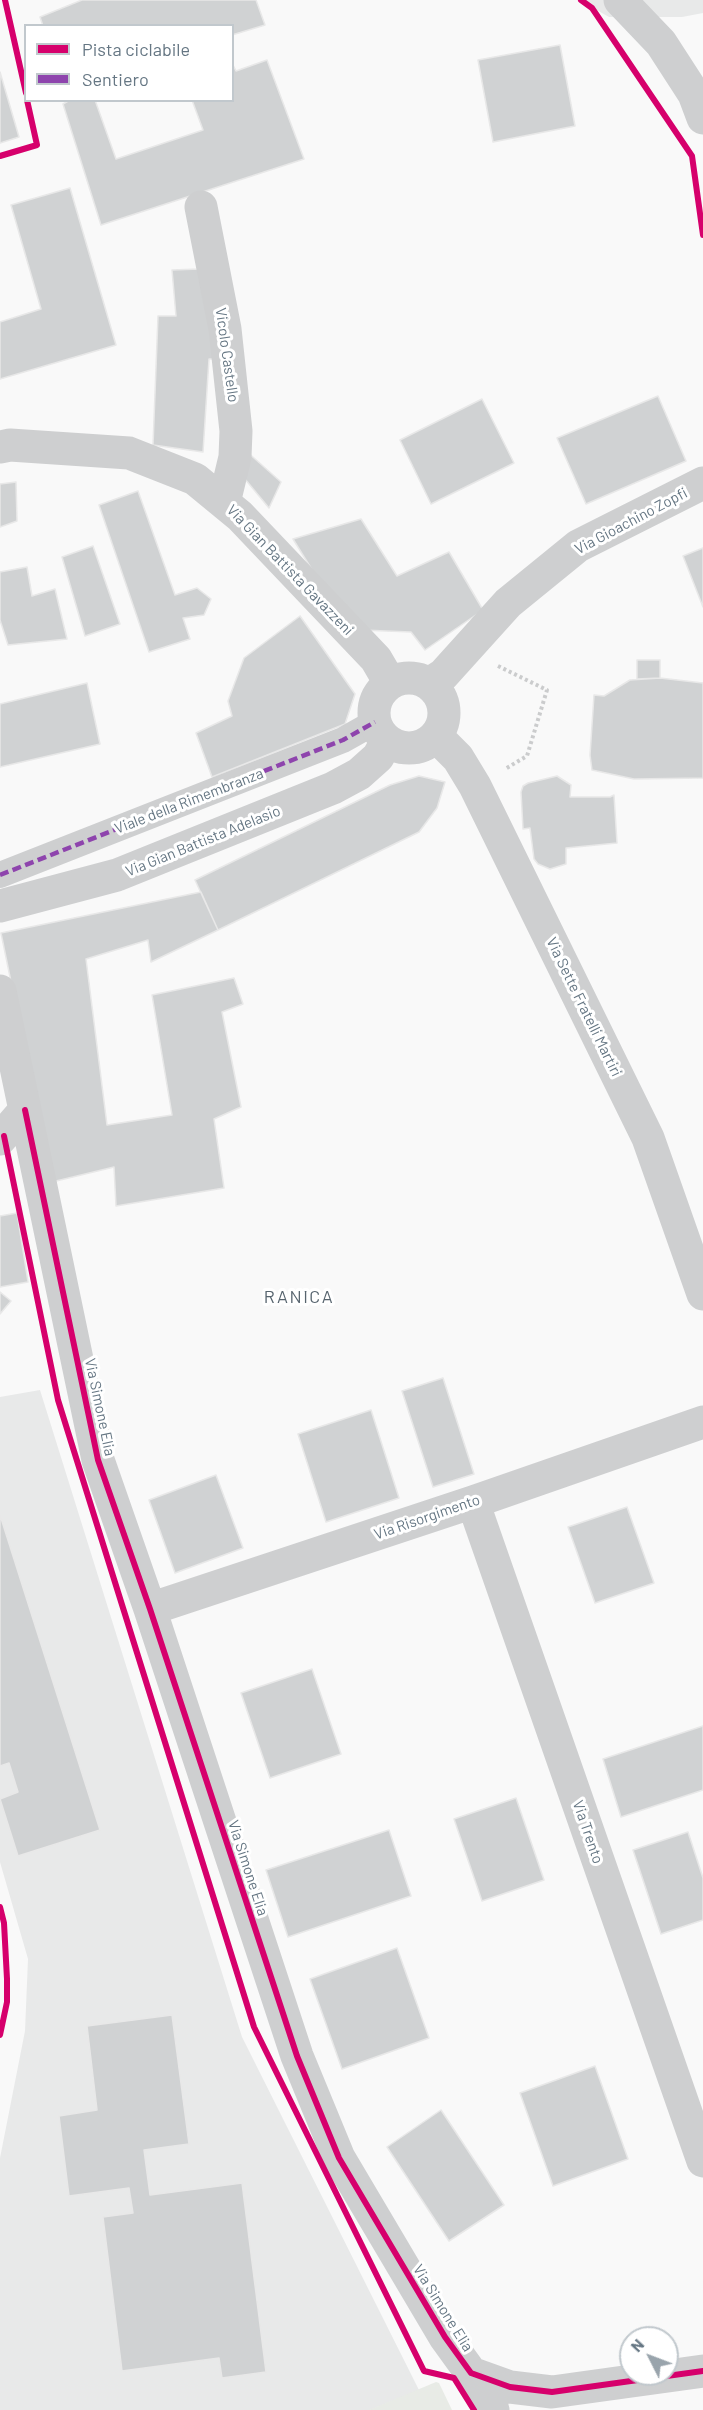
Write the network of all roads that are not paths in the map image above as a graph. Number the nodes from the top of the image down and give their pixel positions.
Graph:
1 (620, 0) edge
2 (703, 118) edge
3 (201, 207) dead end
4 (0, 447) edge
5 (703, 483) edge
6 (224, 503) junction
7 (390, 684) junction
8 (429, 684) junction
9 (381, 731) junction
10 (436, 736) junction
11 (0, 875) edge
12 (0, 906) edge
13 (0, 991) edge
14 (25, 1110) junction
15 (1, 1138) edge
16 (703, 1294) edge
17 (703, 1422) edge
18 (473, 1502) junction
19 (150, 1610) junction
20 (703, 2161) edge
21 (703, 2371) edge
22 (471, 2373) junction
23 (545, 2401) edge
24 (493, 2410) edge

1 - 2 street
3 - 6 street, Vicolo Castello
4 - 6 street, Via Gian Battista Gavazzeni
5 - 8 street, Via Gioachino Zopfi
6 - 7 street, Via Gian Battista Gavazzeni
7 - 8 street
7 - 9 street
8 - 10 street
9 - 10 street
9 - 11 street, Viale della Rimembranza
9 - 12 street, Via Gian Battista Adelasio
10 - 16 street, Via Sette Fratelli Martiri
13 - 14 street, Via Simone Elia
14 - 15 street
14 - 19 street, Via Simone Elia
17 - 18 street, Via Risorgimento
18 - 19 street, Via Risorgimento
18 - 20 street, Via Trento
19 - 22 street, Via Simone Elia
21 - 23 street, Via Simone Elia
22 - 23 street, Via Simone Elia
22 - 24 street

